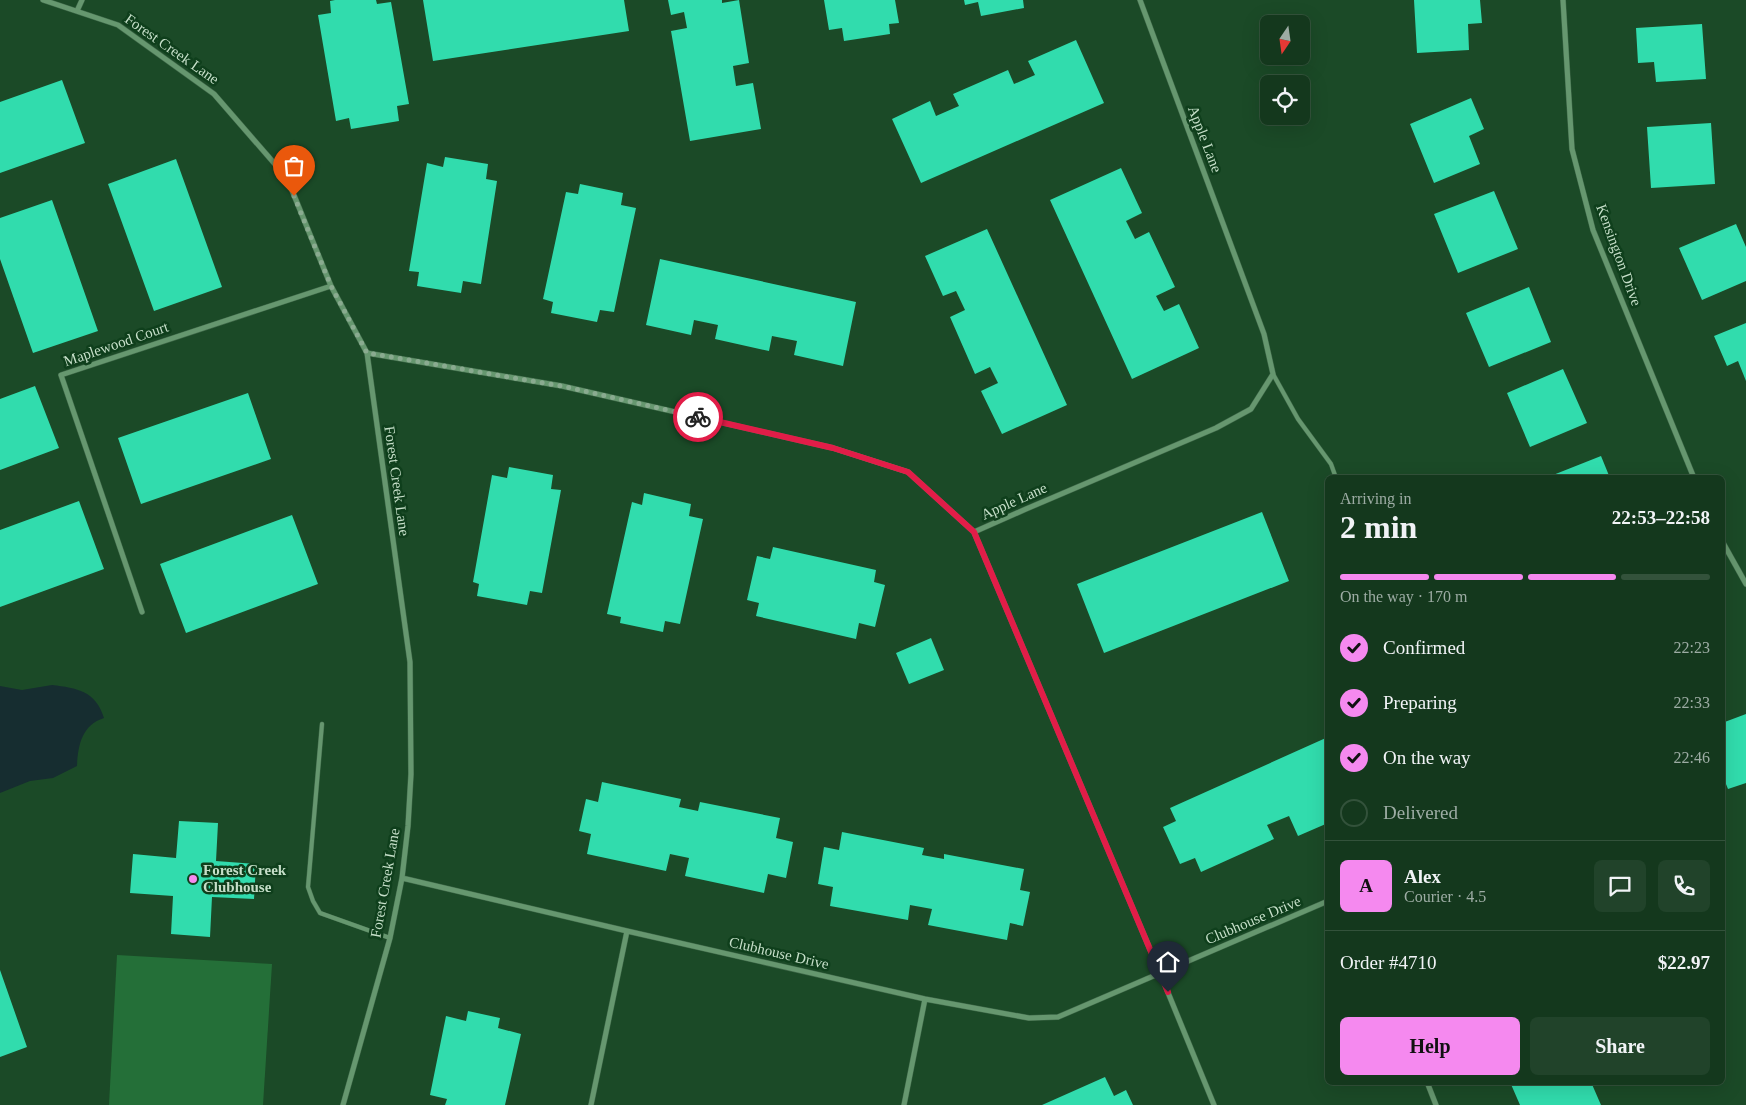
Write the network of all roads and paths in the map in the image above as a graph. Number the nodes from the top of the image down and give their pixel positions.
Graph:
1 (43, 0) edge
2 (82, 0) edge
3 (1140, 0) edge
4 (1562, 0) edge
5 (78, 11) junction
6 (331, 286) junction
7 (367, 353) junction
8 (1273, 374) junction
9 (1335, 475) edge
10 (1693, 475) edge
11 (974, 532) junction
12 (1725, 546) edge
13 (1746, 584) edge
14 (142, 612) dead end
15 (322, 724) dead end
16 (402, 878) junction
17 (1325, 902) edge
18 (626, 931) junction
19 (390, 938) junction
20 (1160, 973) junction
21 (925, 999) junction
22 (1428, 1085) edge
23 (343, 1105) edge
24 (591, 1105) edge
25 (904, 1105) edge
26 (1214, 1105) edge
27 (1436, 1105) edge

1 - 5 street, Forest Creek Lane
2 - 5 street
3 - 8 street, Apple Lane
4 - 10 street, Kensington Drive
5 - 6 street, Forest Creek Lane
6 - 7 street, Forest Creek Lane
6 - 14 street, Maplewood Court
7 - 11 street, Apple Lane
7 - 16 street, Forest Creek Lane
8 - 9 lane
8 - 11 street, Apple Lane
11 - 20 street
12 - 13 street
15 - 19 lane
16 - 18 street, Clubhouse Drive
16 - 19 street, Forest Creek Lane
17 - 20 street, Clubhouse Drive
18 - 21 street, Clubhouse Drive
18 - 24 street
19 - 23 street, Forest Creek Lane
20 - 21 street, Clubhouse Drive
20 - 26 street
21 - 25 street
22 - 27 street

